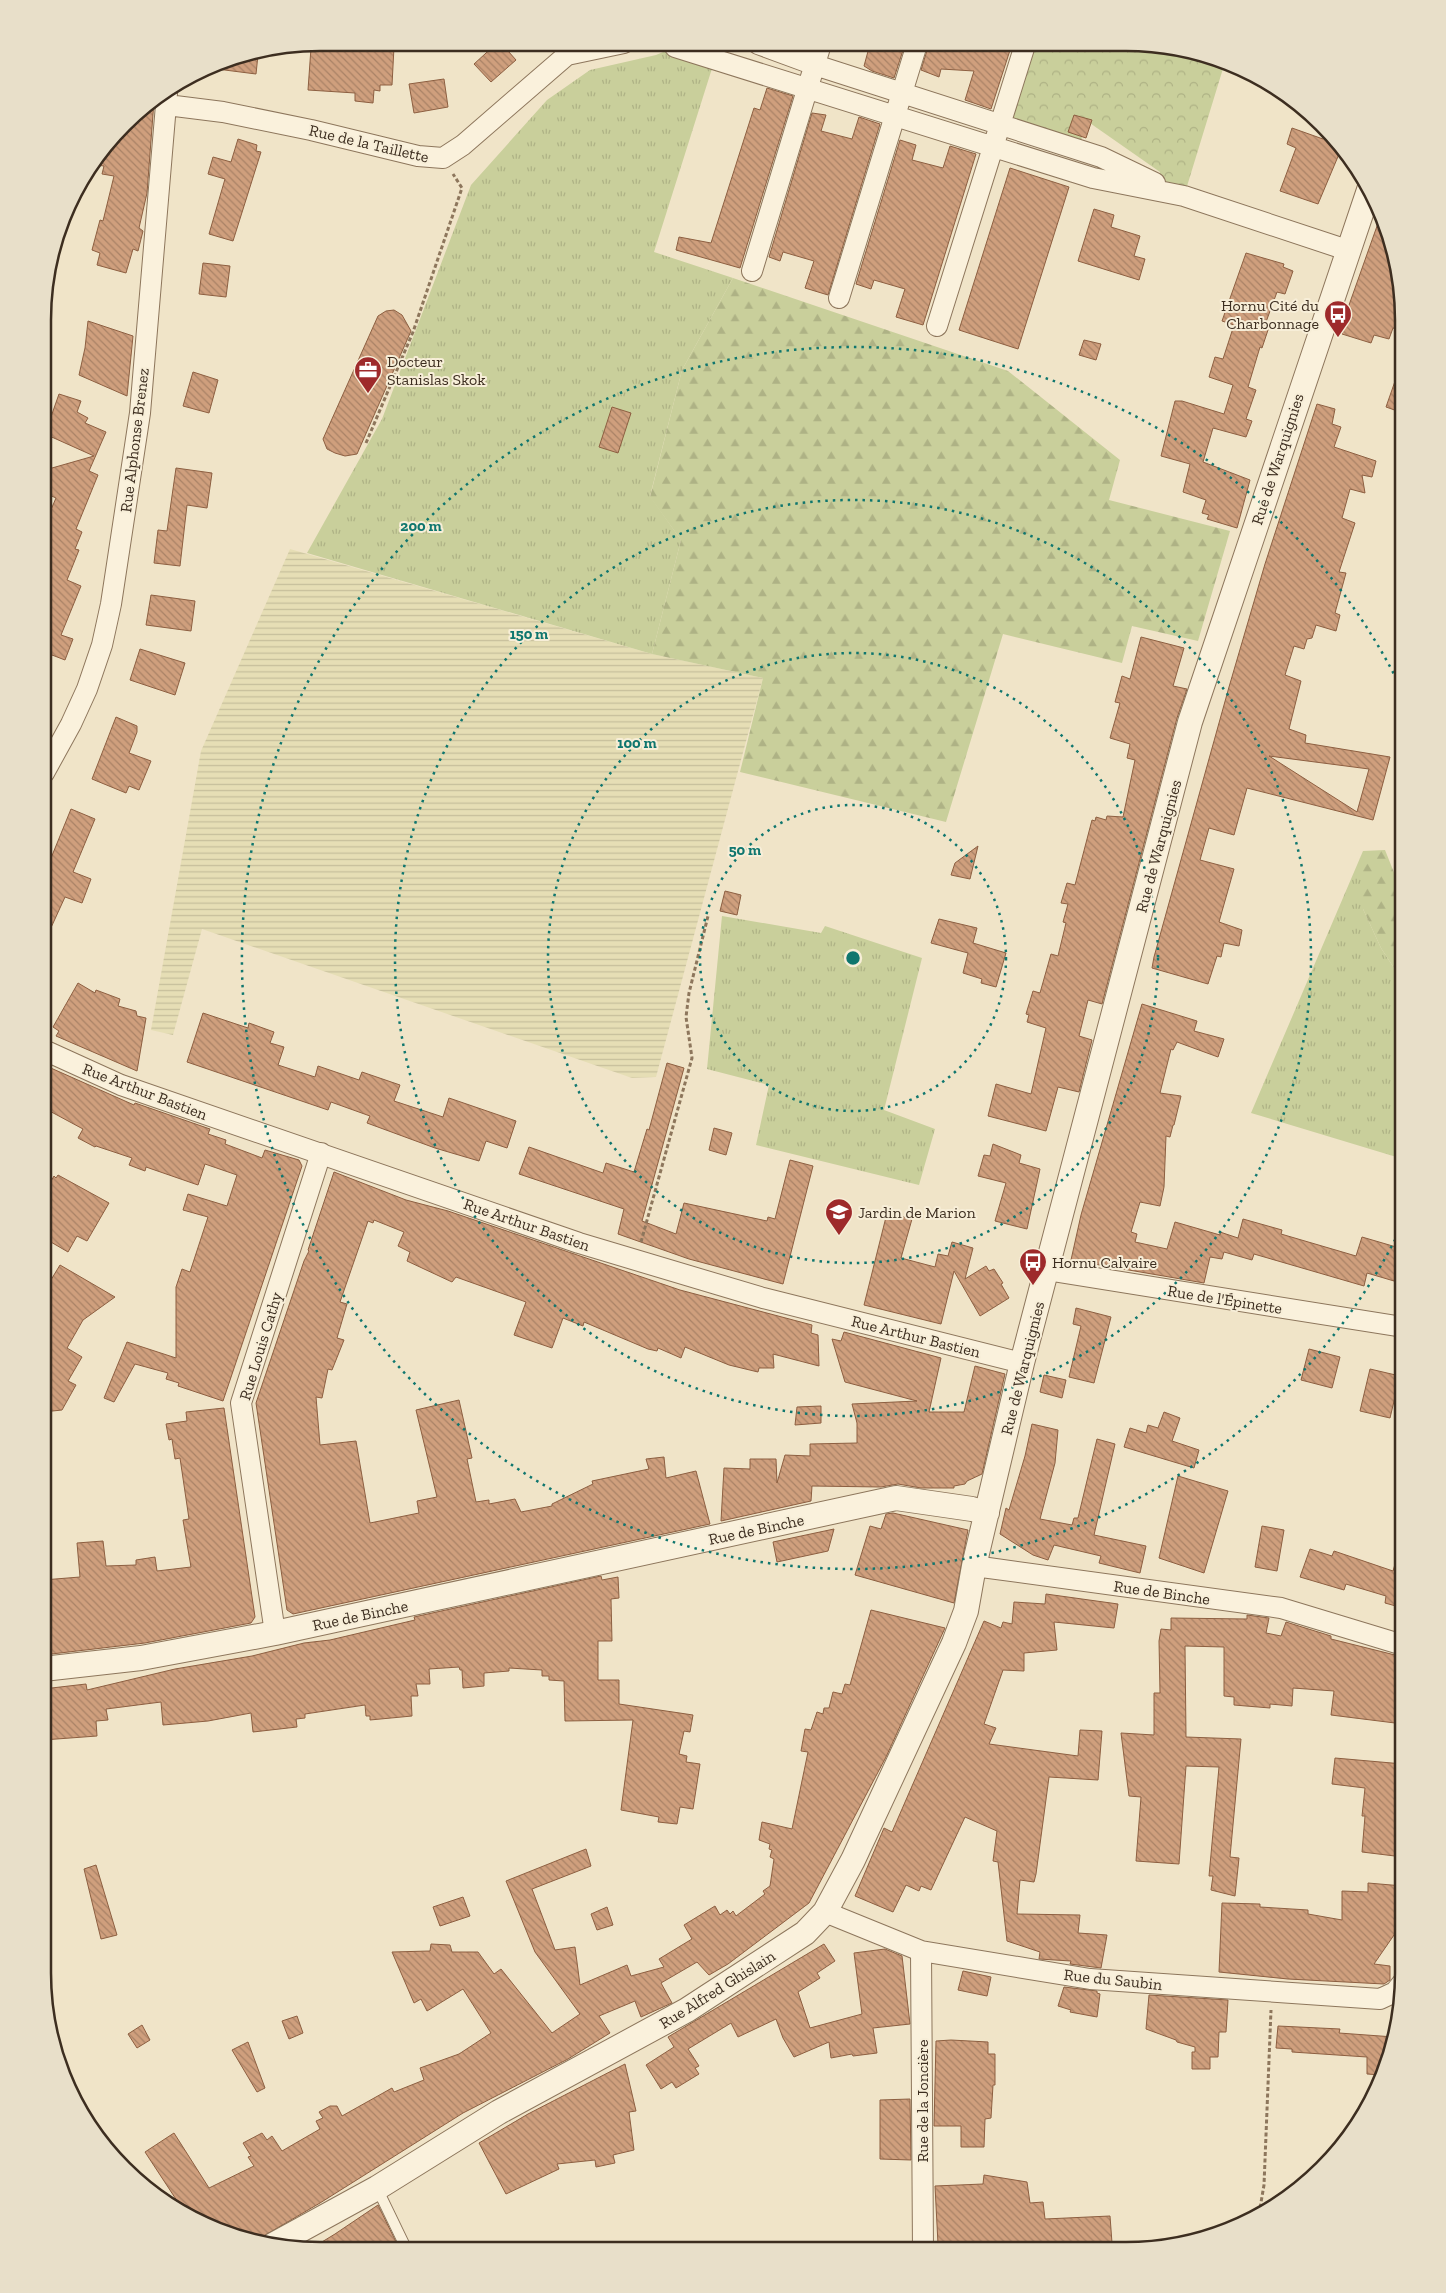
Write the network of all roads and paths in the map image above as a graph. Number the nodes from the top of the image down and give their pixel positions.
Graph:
1 (585, 51) edge
2 (713, 51) edge
3 (777, 51) edge
4 (819, 51) edge
5 (915, 51) edge
6 (1023, 51) edge
7 (815, 65) junction
8 (808, 88) junction
9 (902, 93) junction
10 (167, 99) edge
11 (895, 115) junction
12 (1000, 125) junction
13 (993, 146) junction
14 (444, 158) junction
15 (1184, 196) junction
16 (1365, 198) edge
17 (1347, 250) junction
18 (752, 271) dead end
19 (839, 298) dead end
20 (937, 326) dead end
21 (366, 443) dead end
22 (51, 760) edge
23 (708, 916) dead end
24 (51, 1053) edge
25 (321, 1154) junction
26 (636, 1260) junction
27 (1046, 1270) junction
28 (1395, 1326) edge
29 (1022, 1363) junction
30 (987, 1513) junction
31 (974, 1566) junction
32 (275, 1633) junction
33 (1395, 1643) edge
34 (51, 1668) edge
35 (825, 1912) junction
36 (921, 1951) junction
37 (1272, 1992) junction
38 (1394, 1993) edge
39 (376, 2188) junction
40 (1260, 2206) edge
41 (284, 2239) edge
42 (403, 2242) edge
43 (923, 2242) edge

1 - 14 street, Rue de la Taillette
2 - 8 street
3 - 7 street
4 - 7 street
5 - 9 street
6 - 12 street
7 - 8 street
7 - 9 street
8 - 11 street
8 - 18 street
9 - 11 street
9 - 12 street
10 - 14 street, Rue de la Taillette
10 - 22 street, Rue Alphonse Brenez
11 - 13 street
11 - 19 street
12 - 13 street
12 - 15 street
13 - 15 street
13 - 20 street
14 - 21 path
15 - 17 street
16 - 17 street, Rue de Warquignies
17 - 27 street, Rue de Warquignies
23 - 26 path
24 - 25 street, Rue Arthur Bastien
25 - 26 street, Rue Arthur Bastien
25 - 32 street, Rue Louis Cathy
26 - 29 street, Rue Arthur Bastien
27 - 28 street, Rue de l'Épinette
27 - 29 street, Rue de Warquignies
29 - 30 street, Rue de Warquignies
30 - 31 street
30 - 32 street, Rue de Binche
31 - 33 street, Rue de Binche
31 - 35 street, Rue Alfred Ghislain
32 - 34 street, Rue de Binche
35 - 36 street, Rue du Saubin
35 - 39 street, Rue Alfred Ghislain
36 - 37 street, Rue du Saubin
36 - 43 street, Rue de la Joncière
37 - 38 street, Rue du Saubin
37 - 40 path
39 - 41 street, Rue Alfred Ghislain
39 - 42 lane

